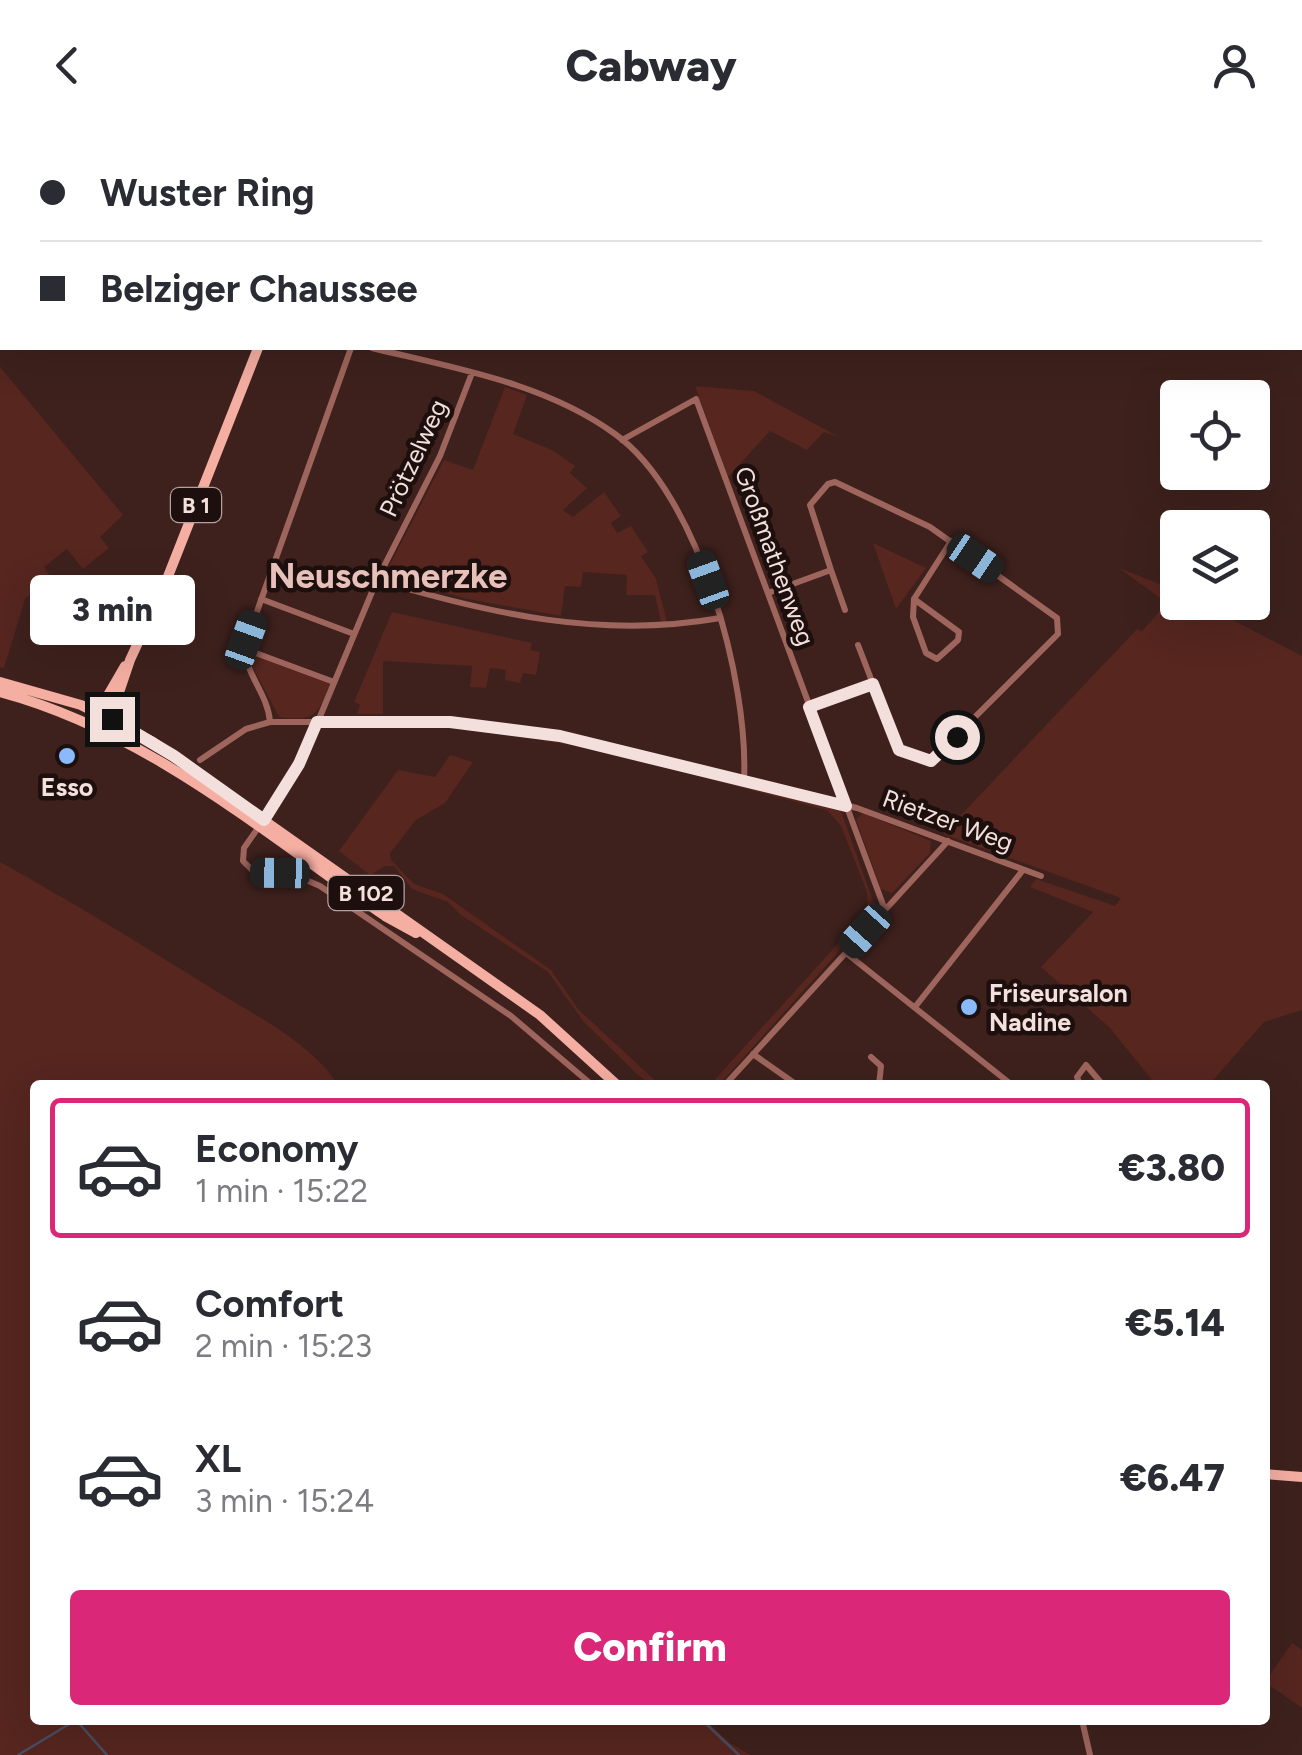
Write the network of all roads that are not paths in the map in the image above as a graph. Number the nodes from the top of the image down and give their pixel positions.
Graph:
1 (257, 350) edge
2 (350, 350) edge
3 (380, 350) edge
4 (472, 373) junction
5 (622, 440) junction
6 (950, 540) junction
7 (832, 570) junction
8 (377, 580) junction
9 (768, 593) junction
10 (914, 599) junction
11 (261, 600) junction
12 (845, 610) dead end
13 (720, 618) junction
14 (354, 634) junction
15 (858, 645) dead end
16 (244, 650) junction
17 (130, 660) junction
18 (0, 682) edge
19 (334, 682) junction
20 (873, 684) junction
21 (0, 692) edge
22 (809, 707) junction
23 (96, 712) junction
24 (112, 719) junction
25 (270, 722) junction
26 (317, 722) junction
27 (101, 729) junction
28 (200, 760) dead end
29 (744, 781) junction
30 (846, 806) junction
31 (261, 824) junction
32 (948, 841) junction
33 (1023, 870) junction
34 (1041, 876) dead end
35 (885, 910) junction
36 (846, 952) junction
37 (915, 1007) junction
38 (753, 1054) junction
39 (870, 1057) dead end
40 (586, 1080) edge
41 (612, 1080) edge
42 (730, 1080) edge
43 (790, 1080) edge
44 (880, 1080) edge
45 (1006, 1080) edge
46 (1078, 1080) edge
47 (1099, 1080) edge
48 (1270, 1474) edge
49 (1302, 1477) edge
50 (1083, 1725) edge
51 (1090, 1755) edge

1 - 17 main road, B 1
2 - 11 street
3 - 4 street
4 - 5 street
4 - 8 street, Prötzelweg
5 - 9 street, Großmathenweg
5 - 13 street
6 - 7 street
6 - 10 street
6 - 20 street
7 - 9 street
7 - 12 street
8 - 13 street
8 - 14 street, Prötzelweg
9 - 22 street, Großmathenweg
10 - 10 street
11 - 14 street
11 - 16 street
13 - 29 street
14 - 19 street, Prötzelweg
15 - 20 street
16 - 19 street
16 - 25 street
17 - 23 main road, B 1
17 - 24 main road, B 1
18 - 23 main road
19 - 26 street, Prötzelweg
20 - 22 street
21 - 27 main road
22 - 30 street, Großmathenweg
23 - 24 main road, B 102
23 - 27 main road
24 - 27 main road, B 1
24 - 31 main road, B 102
25 - 26 street, Rietzer Weg
25 - 28 street, Rietzer Weg
26 - 29 street, Rietzer Weg
26 - 31 street, Prötzelweg
27 - 31 main road, B 102
29 - 30 street, Rietzer Weg
30 - 32 street, Rietzer Weg
30 - 35 street, Großmathenweg
31 - 40 street
31 - 41 main road, B 102
32 - 33 street, Rietzer Weg
32 - 35 street
33 - 34 street, Rietzer Weg
33 - 37 street
35 - 36 street
36 - 37 street
36 - 38 street
37 - 45 street
38 - 42 street
38 - 43 street
39 - 44 street
46 - 47 street
48 - 49 main road
50 - 51 street

